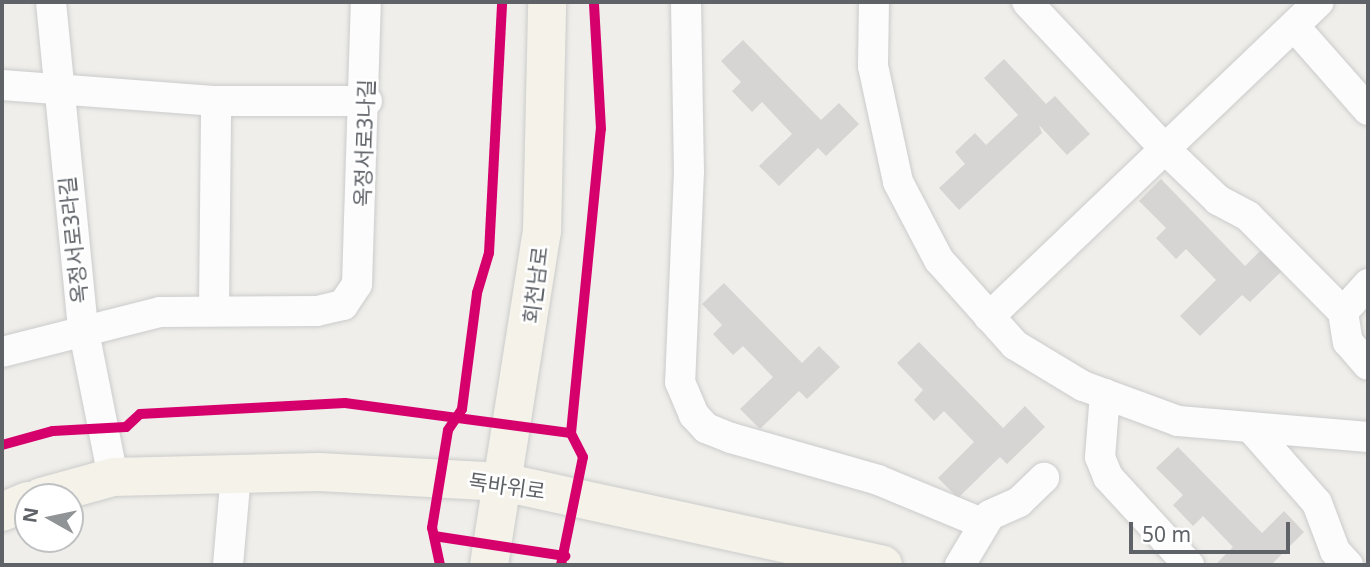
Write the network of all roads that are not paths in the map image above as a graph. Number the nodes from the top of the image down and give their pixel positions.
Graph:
1 (51, 2) edge
2 (366, 2) edge
3 (547, 2) edge
4 (686, 2) edge
5 (874, 2) edge
6 (1027, 2) edge
7 (1319, 2) edge
8 (1294, 26) junction
9 (2, 85) edge
10 (57, 93) junction
11 (367, 101) junction
12 (216, 102) junction
13 (1368, 110) edge
14 (1165, 149) junction
15 (1368, 284) edge
16 (214, 308) junction
17 (1343, 312) junction
18 (989, 317) junction
19 (83, 327) junction
20 (2, 352) edge
21 (1368, 365) edge
22 (1104, 394) junction
23 (1252, 429) junction
24 (1368, 437) edge
25 (236, 474) junction
26 (113, 477) junction
27 (1044, 478) dead end
28 (503, 482) junction
29 (84, 485) edge
30 (982, 523) junction
31 (228, 565) edge
32 (489, 565) edge
33 (883, 565) edge
34 (960, 565) edge
35 (1189, 565) edge
36 (1348, 565) edge

1 - 10 street, 옥정서로3라길
2 - 11 street, 옥정서로3나길
3 - 28 main road, 회천남로
4 - 30 street
5 - 18 street
6 - 14 street
7 - 8 street
8 - 13 street
8 - 14 street
9 - 10 street
10 - 12 street
10 - 19 street, 옥정서로3라길
11 - 12 street
11 - 16 street, 옥정서로3나길
12 - 16 street
14 - 17 street
14 - 18 street
15 - 17 street
16 - 19 street
17 - 21 street
18 - 22 street
19 - 20 street
19 - 26 street, 옥정서로3라길
22 - 23 street
22 - 35 street
23 - 24 street
23 - 36 street
25 - 26 main road, 독바위로
25 - 28 main road, 독바위로
25 - 31 street
26 - 29 main road, 독바위로
27 - 30 street
28 - 32 main road, 회천남로
28 - 33 main road, 독바위로
30 - 34 street

